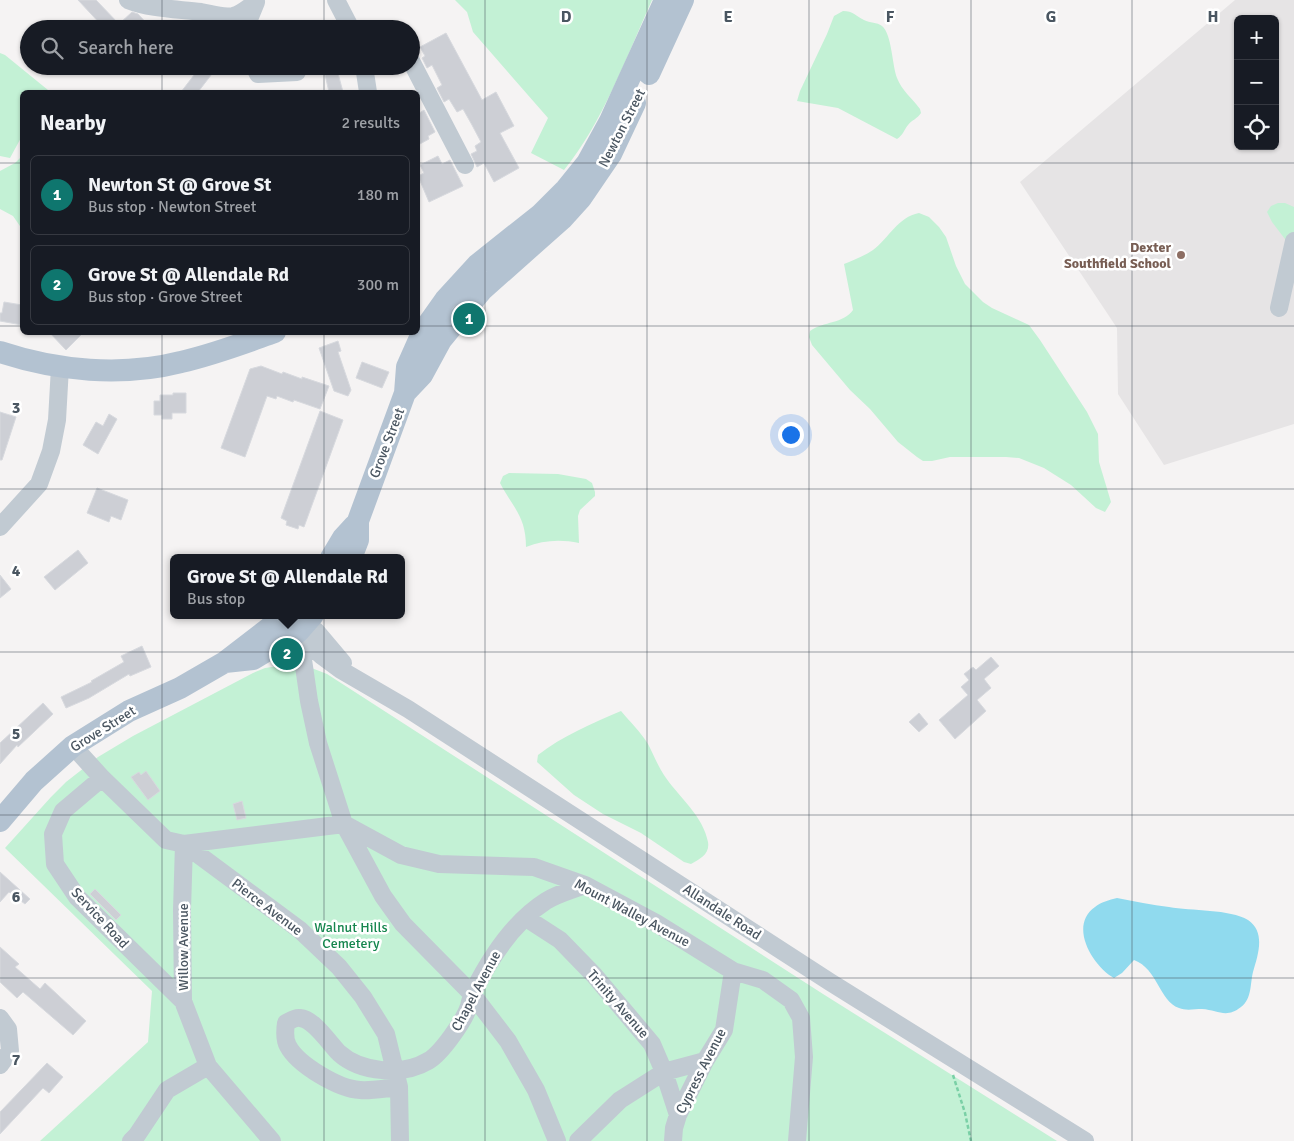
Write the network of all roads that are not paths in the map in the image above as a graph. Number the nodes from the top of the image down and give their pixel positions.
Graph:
1 (128, 0) edge
2 (336, 0) edge
3 (665, 0) edge
4 (683, 0) edge
5 (257, 1) edge
6 (229, 8) edge
7 (249, 20) edge
8 (346, 20) edge
9 (365, 75) edge
10 (418, 75) edge
11 (368, 90) edge
12 (465, 165) dead end
13 (1294, 241) edge
14 (1279, 308) dead end
15 (431, 325) edge
16 (258, 335) edge
17 (241, 338) edge
18 (0, 352) edge
19 (60, 367) junction
20 (0, 527) edge
21 (343, 554) edge
22 (298, 621) edge
23 (73, 746) junction
24 (102, 778) junction
25 (0, 821) edge
26 (344, 824) junction
27 (184, 844) junction
28 (585, 885) junction
29 (526, 918) junction
30 (733, 971) junction
31 (472, 994) junction
32 (183, 1002) junction
33 (0, 1018) edge
34 (705, 1061) junction
35 (0, 1066) edge
36 (208, 1066) junction
37 (395, 1069) junction
38 (664, 1072) junction
39 (398, 1087) junction
40 (678, 1115) junction
41 (138, 1139) edge
42 (272, 1141) edge
43 (400, 1141) edge
44 (557, 1141) edge
45 (578, 1141) edge
46 (673, 1141) edge
47 (796, 1141) edge
48 (1084, 1141) edge

1 - 6 street
2 - 8 street
3 - 15 main road, Newton Street
4 - 15 main road, Newton Street
5 - 6 street
5 - 7 street
9 - 11 street
10 - 12 street
13 - 14 street
15 - 21 main road, Grove Street
16 - 17 main road
17 - 19 main road
18 - 19 main road
19 - 20 street
22 - 23 main road, Grove Street
22 - 26 street
22 - 48 street, Allandale Road
23 - 24 street, Pierce Avenue
23 - 25 main road, Grove Street
24 - 27 street, Pierce Avenue
24 - 32 street, Service Road
26 - 27 street
26 - 28 street, Mount Walley Avenue
26 - 31 street
27 - 32 street, Willow Avenue
27 - 37 street, Pierce Avenue
28 - 29 street, Chapel Avenue
28 - 30 street, Mount Walley Avenue
29 - 31 street, Chapel Avenue
29 - 38 street, Trinity Avenue
30 - 34 street, Cypress Avenue
30 - 47 street, Mount Walley Avenue
31 - 37 street, Chapel Avenue
31 - 44 street
32 - 36 street, Willow Avenue
33 - 35 street
34 - 38 street
34 - 40 street, Cypress Avenue
36 - 41 street
36 - 42 street, Willow Avenue
37 - 39 street, Pierce Avenue
37 - 39 street, Chapel Avenue
38 - 40 street, Trinity Avenue
38 - 45 street
39 - 43 street, Pierce Avenue
40 - 46 street, Cypress Avenue

